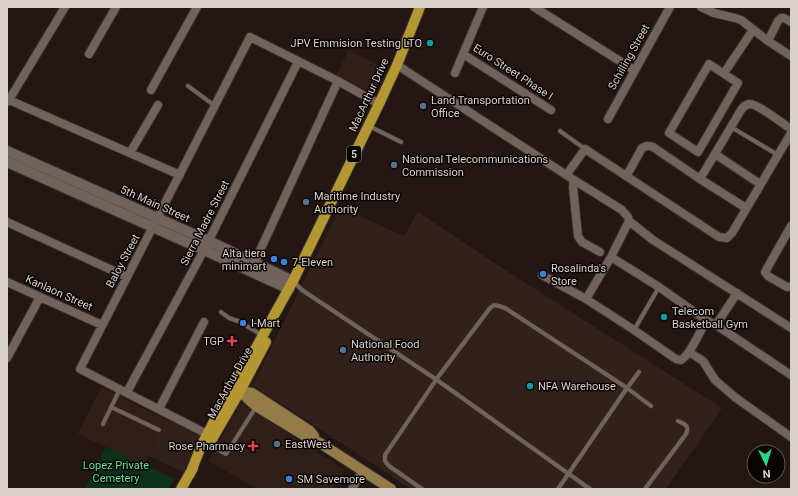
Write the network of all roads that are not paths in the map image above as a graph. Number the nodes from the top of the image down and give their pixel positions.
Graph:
1 (65, 7) edge
2 (116, 7) edge
3 (197, 7) edge
4 (420, 7) edge
5 (482, 7) edge
6 (534, 7) edge
7 (670, 7) edge
8 (701, 7) edge
9 (791, 22) edge
10 (753, 30) junction
11 (768, 41) junction
12 (89, 54) dead end
13 (463, 54) junction
14 (791, 56) edge
15 (298, 62) junction
16 (397, 65) junction
17 (634, 70) junction
18 (455, 73) dead end
19 (724, 73) junction
20 (338, 82) junction
21 (188, 86) dead end
22 (151, 90) dead end
23 (8, 100) edge
24 (379, 104) junction
25 (158, 105) dead end
26 (215, 106) junction
27 (551, 110) dead end
28 (608, 119) dead end
29 (368, 125) junction
30 (731, 127) junction
31 (791, 129) edge
32 (560, 131) dead end
33 (791, 133) edge
34 (401, 142) dead end
35 (585, 149) junction
36 (7, 151) edge
37 (130, 153) junction
38 (715, 154) junction
39 (778, 155) junction
40 (7, 162) edge
41 (566, 174) junction
42 (180, 175) junction
43 (627, 176) junction
44 (700, 179) junction
45 (574, 180) junction
46 (760, 184) junction
47 (746, 208) junction
48 (628, 221) junction
49 (7, 222) edge
50 (155, 223) junction
51 (791, 226) edge
52 (788, 237) edge
53 (206, 245) junction
54 (600, 252) dead end
55 (611, 257) junction
56 (252, 267) junction
57 (542, 275) dead end
58 (127, 277) junction
59 (7, 282) edge
60 (291, 285) junction
61 (791, 286) edge
62 (659, 287) junction
63 (302, 290) junction
64 (737, 293) junction
65 (40, 297) junction
66 (283, 299) junction
67 (586, 299) junction
68 (221, 312) dead end
69 (706, 320) junction
70 (204, 322) dead end
71 (102, 324) junction
72 (716, 325) junction
73 (791, 328) edge
74 (634, 330) junction
75 (263, 335) junction
76 (689, 352) junction
77 (7, 358) edge
78 (639, 372) dead end
79 (791, 375) edge
80 (437, 380) junction
81 (627, 388) junction
82 (236, 389) junction
83 (123, 391) junction
84 (256, 406) junction
85 (651, 406) dead end
86 (111, 407) junction
87 (159, 409) junction
88 (678, 421) dead end
89 (103, 424) dead end
90 (159, 430) dead end
91 (207, 434) junction
92 (791, 437) edge
93 (320, 443) junction
94 (209, 445) junction
95 (363, 471) junction
96 (190, 474) junction
97 (568, 474) junction
98 (181, 489) edge
99 (352, 489) edge
100 (391, 489) edge
101 (422, 489) edge
102 (558, 489) edge
103 (590, 489) edge
104 (645, 489) edge

1 - 23 street
2 - 12 street
3 - 22 street
4 - 16 main road, MacArthur Drive / 5
5 - 13 street, Euro Street Phase I
6 - 17 street
7 - 17 street, Schilling Street
8 - 10 street
9 - 11 street
10 - 11 street
10 - 19 street
11 - 14 street
13 - 18 street
13 - 27 street, Euro Street Phase I
15 - 20 street
15 - 26 street, Baloy Street
15 - 53 street, Sierra Madre Street
16 - 24 main road, MacArthur Drive / 5
16 - 41 street
17 - 28 street, Schilling Street
19 - 19 street
20 - 24 street
20 - 56 street
21 - 26 lane
23 - 37 street
24 - 29 main road, MacArthur Drive / 5
25 - 37 street
26 - 42 street, Baloy Street
29 - 34 lane
29 - 60 main road, MacArthur Drive / 5
30 - 31 street
30 - 38 street
30 - 39 lane
32 - 35 lane
33 - 39 street
35 - 41 street
35 - 43 street
36 - 50 street, 5th Main Street
37 - 42 street
38 - 44 street
38 - 46 street
39 - 46 street
40 - 50 street, 5th Main Street
41 - 45 street
42 - 50 street, Baloy Street
43 - 44 street
43 - 47 street
44 - 47 street
45 - 48 street
45 - 54 street
46 - 47 street
48 - 55 street
48 - 64 street
49 - 58 street
50 - 53 street, 5th Main Street
50 - 58 street, Baloy Street
51 - 52 street
52 - 61 street
53 - 56 street, 5th Main Street
53 - 83 street, Sierra Madre Street
55 - 62 street
55 - 67 street
56 - 60 street, 5th Main Street
57 - 67 street
58 - 71 street, Baloy Street
59 - 65 street, Kanlaon Street
60 - 63 lane
60 - 63 lane
60 - 66 main road, MacArthur Drive / 5
62 - 69 street
62 - 74 lane
63 - 80 lane
64 - 72 street
64 - 73 street
65 - 71 street, Kanlaon Street
65 - 77 street
66 - 75 main road, MacArthur Drive / 5
66 - 82 main road, MacArthur Drive / 5
67 - 74 street
68 - 75 lane
69 - 72 street
69 - 76 street
70 - 87 street
71 - 83 street, Baloy Street
72 - 79 street
74 - 76 street
75 - 82 main road, MacArthur Drive / 5
76 - 92 street
78 - 81 lane
80 - 81 lane
80 - 97 lane
80 - 101 lane
81 - 85 lane
81 - 97 lane
82 - 84 main road
82 - 91 main road, MacArthur Drive / 5
82 - 93 main road
82 - 94 main road, MacArthur Drive / 5
83 - 86 lane
83 - 87 street, Baloy Street
84 - 93 main road
84 - 94 lane
86 - 89 lane
86 - 90 lane
87 - 91 street, Baloy Street
88 - 104 lane
91 - 96 main road, MacArthur Drive / 5
93 - 95 main road
94 - 96 main road, MacArthur Drive / 5
95 - 99 street
95 - 100 main road
96 - 98 main road, MacArthur Drive / 5
97 - 102 lane
97 - 103 lane

